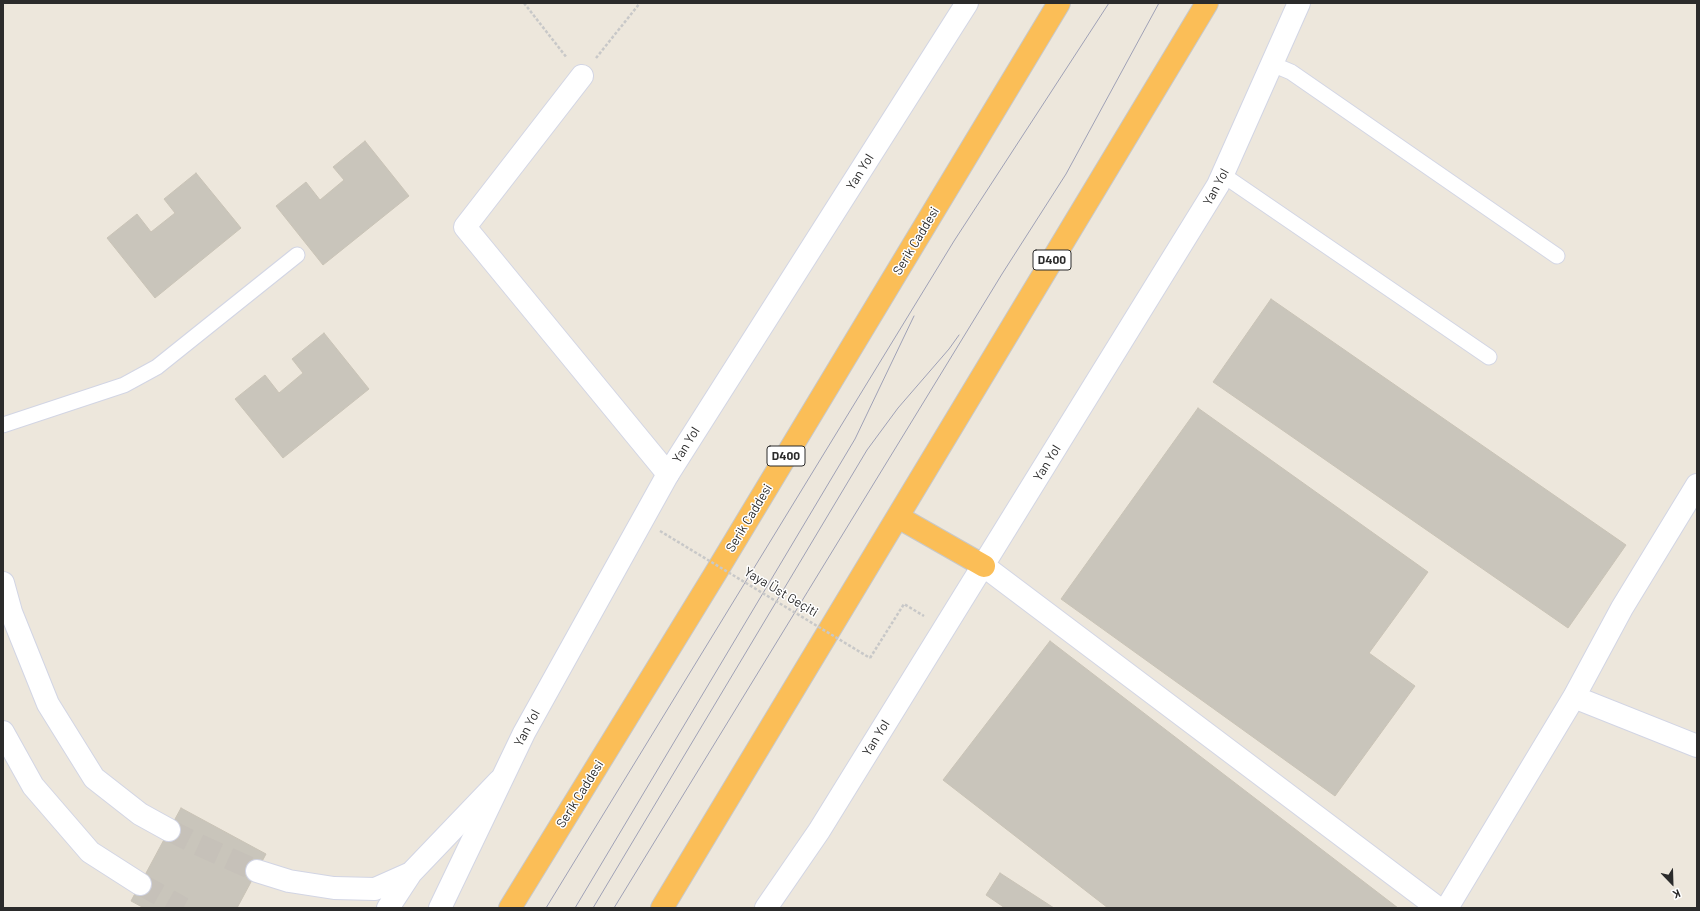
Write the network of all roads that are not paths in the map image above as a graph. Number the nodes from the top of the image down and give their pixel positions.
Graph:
1 (967, 3) edge
2 (1059, 3) edge
3 (1207, 3) edge
4 (1299, 3) edge
5 (1272, 64) junction
6 (582, 76) road end
7 (1223, 175) junction
8 (297, 255) dead end
9 (1557, 256) dead end
10 (1489, 357) dead end
11 (3, 425) edge
12 (668, 474) junction
13 (1697, 485) edge
14 (898, 517) junction
15 (984, 566) junction
16 (3, 583) edge
17 (1574, 697) junction
18 (3, 732) edge
19 (1697, 746) edge
20 (503, 777) junction
21 (169, 830) tunnel mouth
22 (257, 871) tunnel mouth
23 (411, 873) junction
24 (140, 884) tunnel mouth
25 (388, 908) edge
26 (440, 908) edge
27 (510, 908) edge
28 (662, 908) edge
29 (766, 908) edge
30 (1438, 908) edge
31 (1447, 908) edge

1 - 12 street, Yan Yol
2 - 27 highway, Serik Caddesi / D400
3 - 14 highway, D400
4 - 5 street, Yan Yol
5 - 7 street, Yan Yol
5 - 9 lane
6 - 12 street
7 - 10 lane
7 - 15 street, Yan Yol
8 - 11 lane
12 - 20 street, Yan Yol
13 - 17 street
14 - 15 highway
14 - 28 highway, D400
15 - 29 street, Yan Yol
15 - 30 street
16 - 21 street
17 - 19 street
17 - 31 street
18 - 24 street
20 - 23 street
20 - 26 street, Yan Yol
22 - 23 street
23 - 25 street

